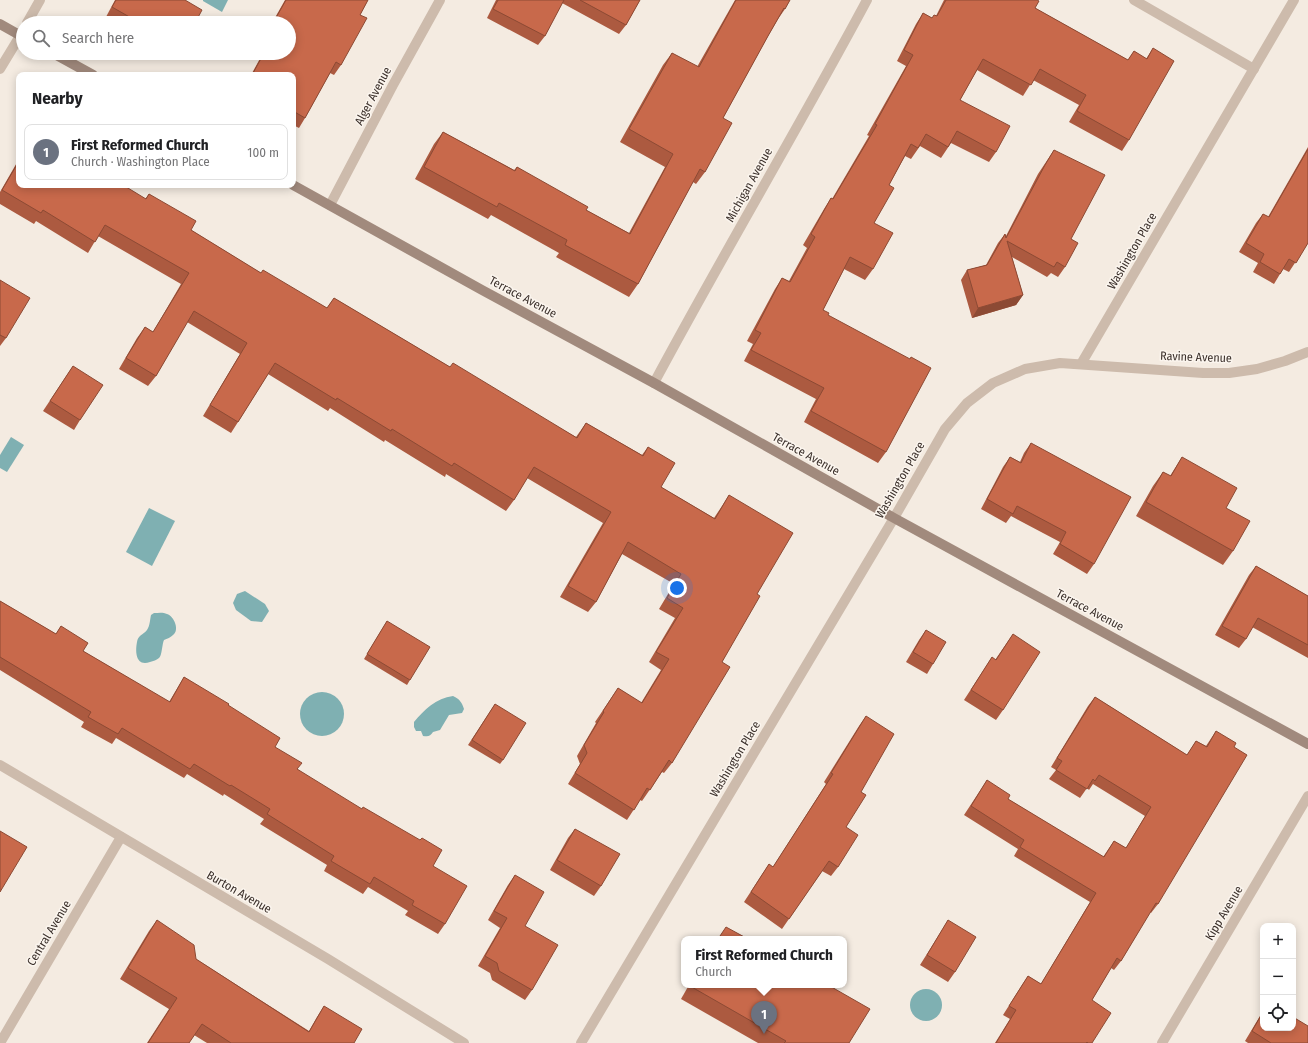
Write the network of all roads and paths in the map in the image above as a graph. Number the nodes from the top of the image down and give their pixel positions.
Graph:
1 (40, 0) edge
2 (440, 0) edge
3 (867, 0) edge
4 (1134, 0) edge
5 (1294, 0) edge
6 (31, 16) edge
7 (0, 24) edge
8 (16, 31) edge
9 (16, 44) edge
10 (66, 60) edge
11 (0, 69) edge
12 (1254, 69) junction
13 (88, 72) edge
14 (296, 187) edge
15 (330, 205) junction
16 (1308, 352) edge
17 (1081, 364) junction
18 (654, 383) junction
19 (894, 518) junction
20 (1308, 744) edge
21 (0, 765) edge
22 (1308, 796) edge
23 (121, 837) junction
24 (0, 1043) edge
25 (464, 1043) edge
26 (581, 1043) edge
27 (1162, 1043) edge

1 - 6 street
2 - 15 street, Alger Avenue
3 - 18 street, Michigan Avenue
4 - 12 street
5 - 12 street, Washington Place
7 - 8 main road
9 - 11 street
10 - 13 main road
12 - 17 street, Washington Place
14 - 15 main road, Terrace Avenue
15 - 18 main road, Terrace Avenue
16 - 17 street, Ravine Avenue
17 - 19 street, Washington Place
18 - 19 main road, Terrace Avenue
19 - 20 main road, Terrace Avenue
19 - 26 street, Washington Place
21 - 23 street, Burton Avenue
22 - 27 street, Kipp Avenue
23 - 24 street, Central Avenue
23 - 25 street, Burton Avenue

